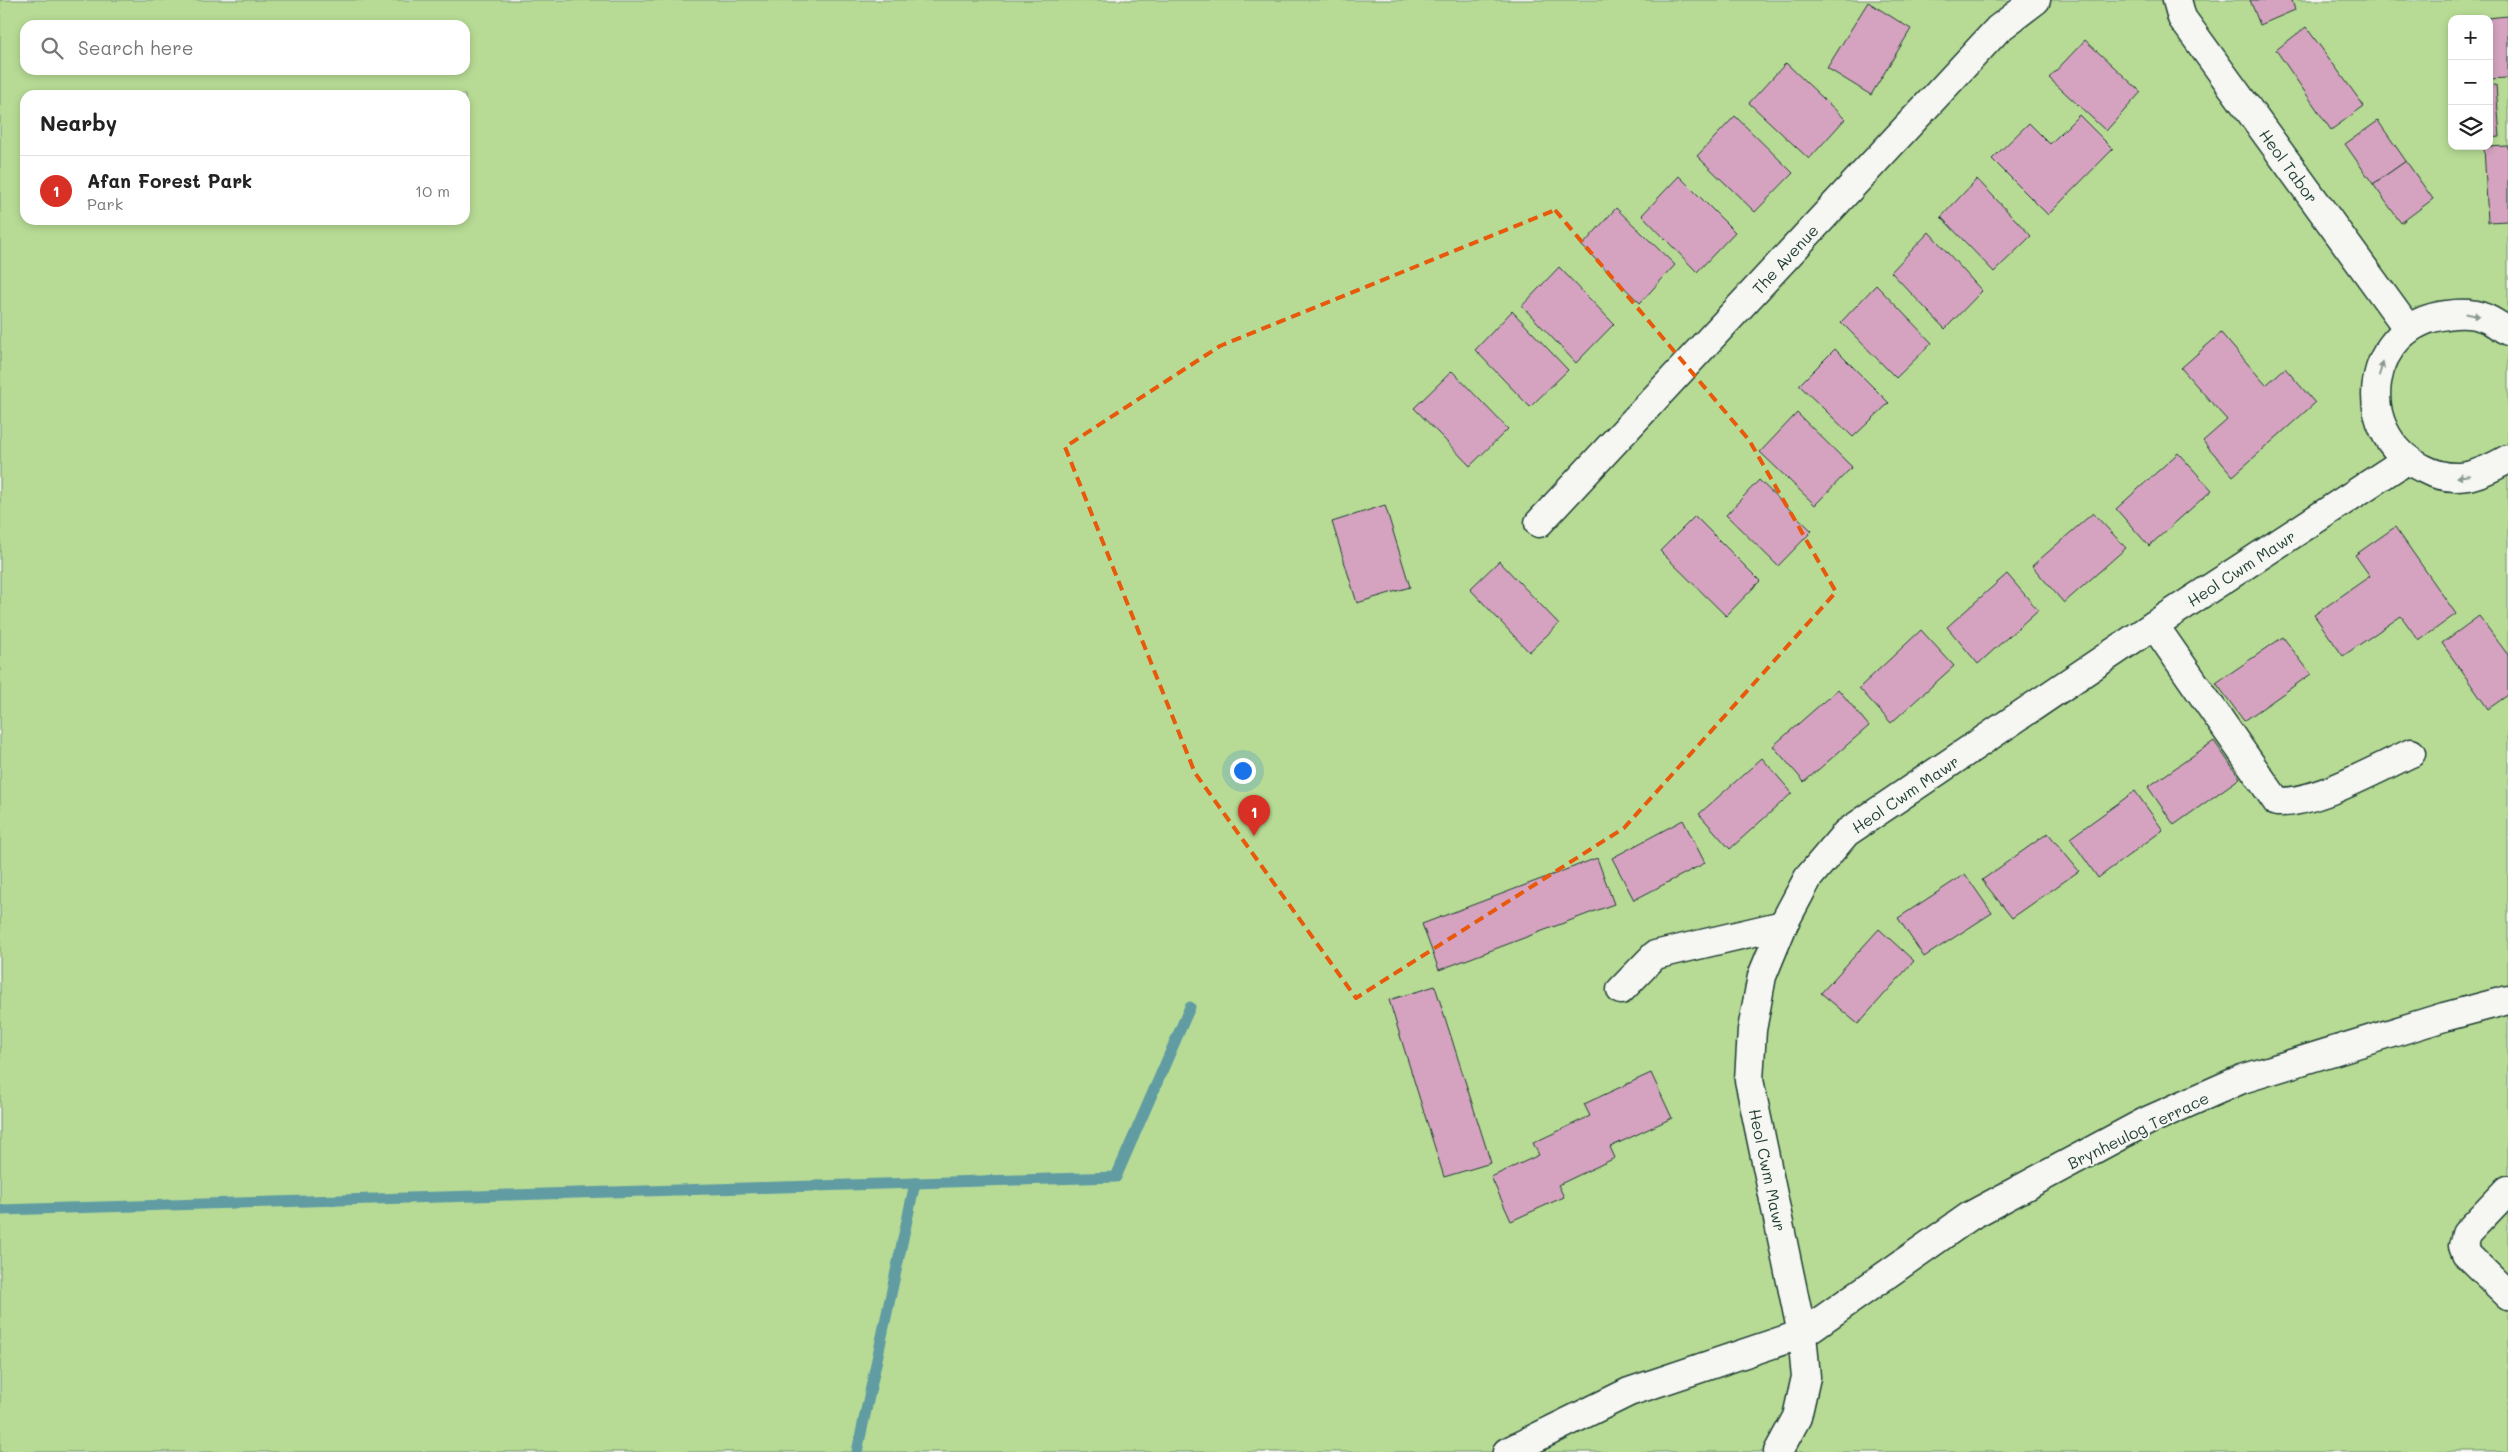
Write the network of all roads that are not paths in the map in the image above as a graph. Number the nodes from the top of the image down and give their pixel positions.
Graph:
1 (2036, 0) edge
2 (2177, 0) edge
3 (2408, 329) junction
4 (2508, 331) edge
5 (2508, 459) edge
6 (2406, 460) junction
7 (1539, 523) dead end
8 (2154, 625) junction
9 (2411, 753) dead end
10 (1783, 925) junction
11 (1621, 990) dead end
12 (2508, 1000) edge
13 (2508, 1190) edge
14 (2508, 1295) edge
15 (1802, 1334) junction
16 (1507, 1452) edge
17 (1778, 1452) edge

1 - 7 street, The Avenue
2 - 3 street, Heol Tabor
3 -> 4 street
6 -> 3 street
5 -> 6 street
6 - 8 street, Heol Cwm Mawr
8 - 9 street
8 - 10 street, Heol Cwm Mawr
10 - 11 street
10 - 15 street, Heol Cwm Mawr
12 - 15 street, Brynheulog Terrace
13 - 14 street
15 - 16 street, Brynheulog Terrace
15 - 17 street, Heol Cwm Mawr

